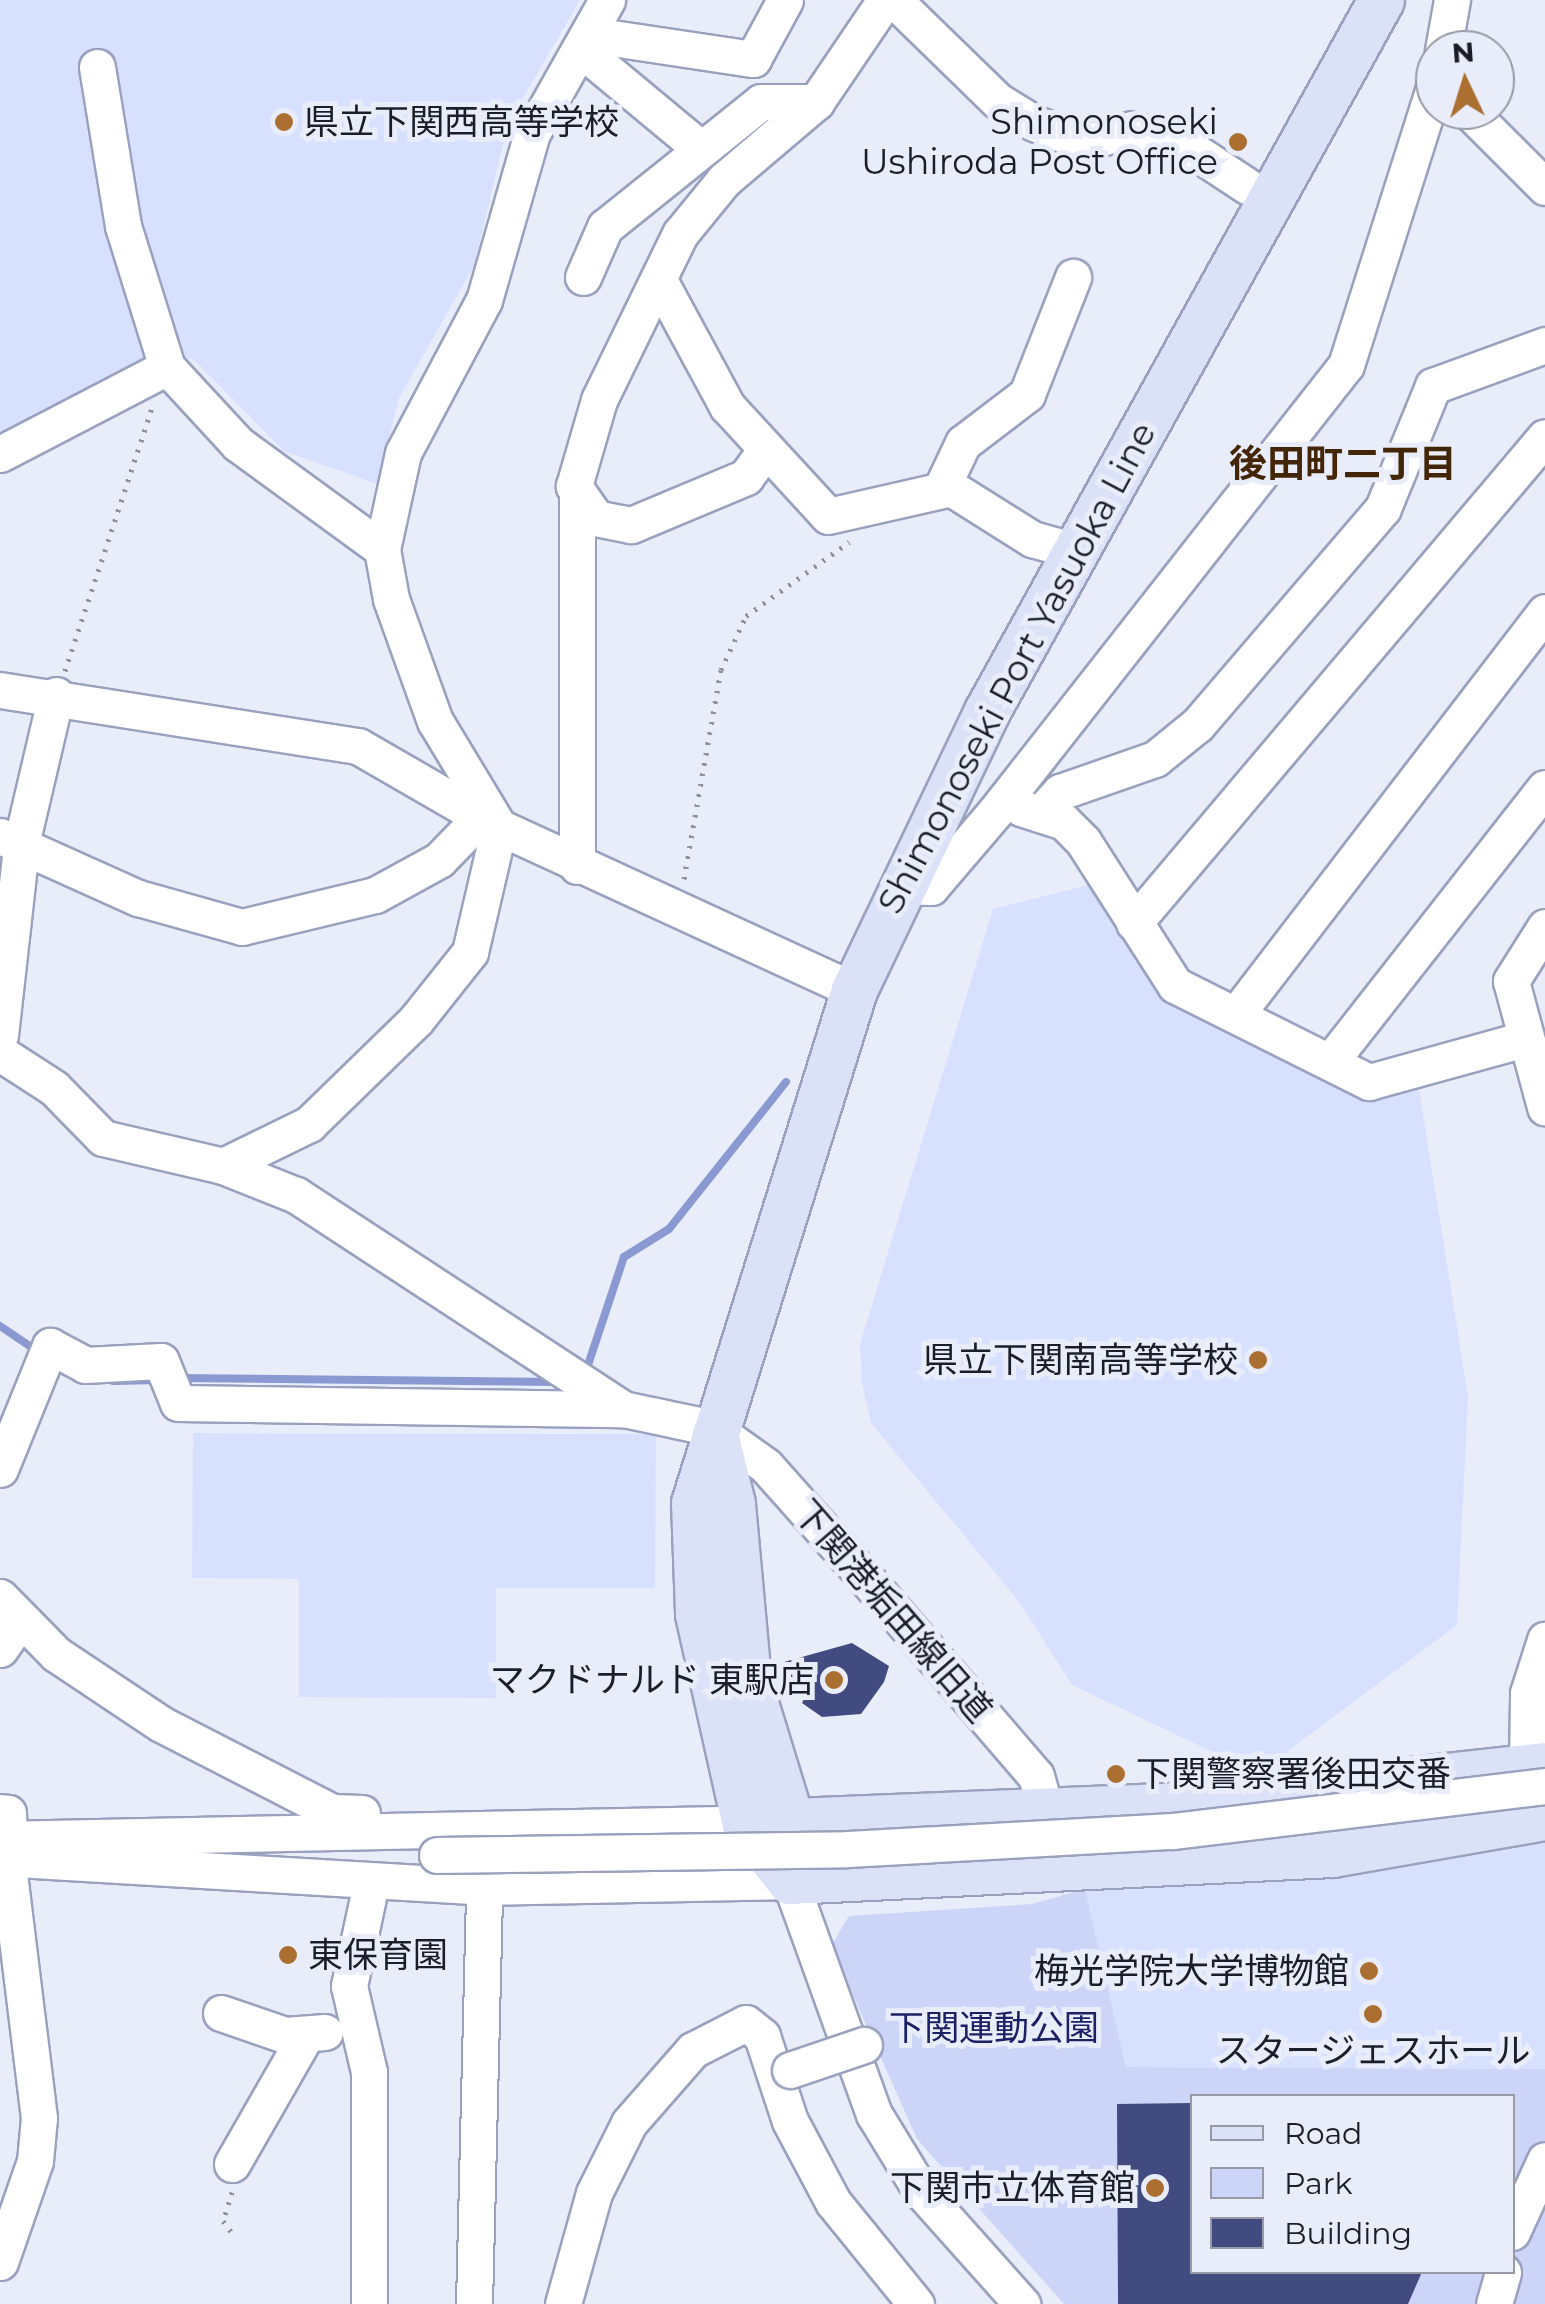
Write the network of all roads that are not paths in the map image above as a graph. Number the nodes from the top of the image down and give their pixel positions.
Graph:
1 (607, 0) edge
2 (785, 0) edge
3 (885, 0) edge
4 (894, 0) edge
5 (1382, 0) edge
6 (1452, 0) edge
7 (1446, 30) edge
8 (588, 43) junction
9 (97, 67) dead end
10 (816, 102) junction
11 (1420, 130) edge
12 (1490, 130) edge
13 (701, 149) junction
14 (1543, 177) edge
15 (1247, 186) dead end
16 (583, 277) dead end
17 (1073, 277) dead end
18 (660, 282) junction
19 (1545, 345) edge
20 (167, 368) junction
21 (1545, 436) edge
22 (764, 452) junction
23 (0, 454) edge
24 (942, 487) junction
25 (577, 497) junction
26 (382, 549) junction
27 (1076, 551) junction
28 (1545, 612) edge
29 (0, 690) edge
30 (56, 695) junction
31 (1545, 788) edge
32 (1000, 803) junction
33 (1040, 814) junction
34 (499, 827) junction
35 (11, 838) edge
36 (577, 866) junction
37 (899, 886) junction
38 (1134, 923) junction
39 (1545, 927) edge
40 (854, 990) junction
41 (1238, 1012) junction
42 (0, 1035) edge
43 (1525, 1039) junction
44 (0, 1054) edge
45 (1333, 1058) junction
46 (1545, 1107) edge
47 (223, 1166) junction
48 (16, 1400) edge
49 (623, 1409) junction
50 (713, 1428) junction
51 (0, 1469) edge
52 (10, 1608) edge
53 (1545, 1640) edge
54 (0, 1649) edge
55 (1539, 1773) edge
56 (1047, 1814) junction
57 (1545, 1817) edge
58 (791, 1822) junction
59 (746, 1826) junction
60 (404, 1831) junction
61 (3, 1843) edge
62 (790, 1880) junction
63 (371, 1883) junction
64 (484, 1888) junction
65 (221, 2013) dead end
66 (354, 2026) junction
67 (306, 2035) junction
68 (864, 2044) dead end
69 (781, 2073) junction
70 (1545, 2160) edge
71 (232, 2164) road end
72 (1515, 2225) edge
73 (0, 2262) edge
74 (1502, 2274) edge
75 (1001, 2297) edge
76 (370, 2304) edge
77 (474, 2304) edge
78 (563, 2304) edge
79 (916, 2304) edge
80 (1494, 2304) edge

1 - 8 street
2 - 8 street
3 - 10 street
4 - 15 street
5 - 27 main road, Shimonoseki Port Yasuoka Line
6 - 7 street
8 - 13 street
8 - 26 street
9 - 20 street
10 - 13 street
10 - 18 street
11 - 32 street
12 - 14 street
13 - 16 street
17 - 24 street
18 - 22 street
18 - 25 street
19 - 33 street
20 - 23 street
20 - 26 street
21 - 38 street
22 - 24 street
22 - 25 street
24 - 27 street
25 - 36 street
26 - 34 street
27 - 37 main road, Shimonoseki Port Yasuoka Line
28 - 41 street
29 - 30 street
30 - 35 street
30 - 35 street
31 - 45 street
32 - 33 street
32 - 37 street
33 - 38 street
34 - 36 street
34 - 47 street
35 - 42 street
36 - 40 street
37 - 40 main road, Shimonoseki Port Yasuoka Line
38 - 41 street
39 - 43 street
40 - 50 main road, Shimonoseki Port Yasuoka Line
41 - 45 street
43 - 45 street
43 - 46 street
44 - 47 street
47 - 49 street
48 - 49 street
48 - 51 street
49 - 50 street
50 - 56 street, 下関港垢田線旧道
50 - 58 main road
50 - 59 main road, Shimonoseki Port Yasuoka Line
52 - 54 street
52 - 60 street
53 - 55 street
55 - 56 main road
55 - 61 street, bridge
56 - 58 main road
57 - 62 main road
58 - 59 street
58 - 62 street
59 - 60 street
59 - 62 main road, Shimonoseki Port Yasuoka Line
60 - 61 street
61 - 63 street
61 - 73 street
62 - 64 street
62 - 75 street
63 - 64 street
63 - 66 street
64 - 77 street
65 - 67 street
66 - 67 street
66 - 76 street
67 - 71 street
68 - 69 street, bridge
69 - 78 street
69 - 79 street
70 - 72 street
74 - 80 street

